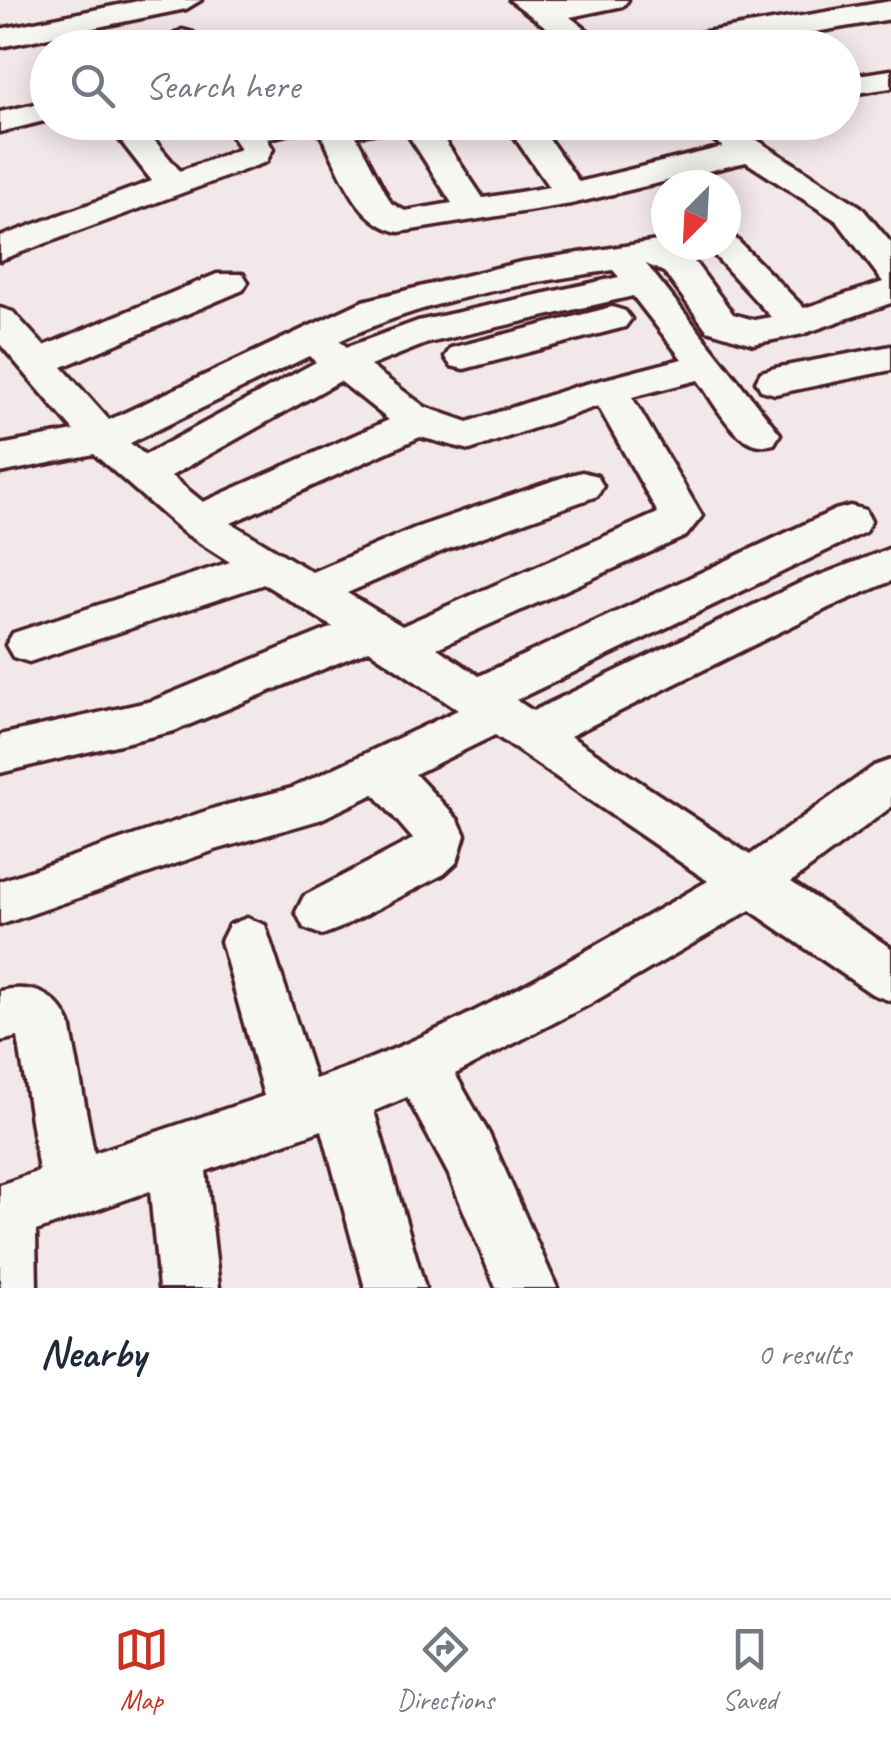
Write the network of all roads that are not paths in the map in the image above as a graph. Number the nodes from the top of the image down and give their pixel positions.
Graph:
1 (186, 0) edge
2 (613, 0) edge
3 (535, 6) edge
4 (891, 10) edge
5 (39, 30) edge
6 (569, 30) edge
7 (772, 30) edge
8 (30, 32) edge
9 (0, 38) edge
10 (891, 79) edge
11 (861, 83) edge
12 (30, 114) edge
13 (0, 122) edge
14 (137, 140) edge
15 (251, 140) edge
16 (341, 140) edge
17 (428, 140) edge
18 (533, 140) edge
19 (733, 140) edge
20 (750, 151) junction
21 (174, 186) junction
22 (572, 194) junction
23 (474, 211) junction
24 (891, 212) edge
25 (855, 220) junction
26 (0, 249) edge
27 (737, 260) edge
28 (891, 273) edge
29 (230, 282) dead end
30 (642, 282) junction
31 (891, 292) edge
32 (0, 320) edge
33 (797, 322) junction
34 (309, 338) junction
35 (464, 358) dead end
36 (891, 358) edge
37 (37, 363) junction
38 (343, 363) junction
39 (708, 365) junction
40 (774, 381) dead end
41 (609, 391) junction
42 (421, 420) junction
43 (760, 434) dead end
44 (103, 439) junction
45 (0, 459) edge
46 (141, 474) junction
47 (582, 486) dead end
48 (198, 521) junction
49 (850, 521) dead end
50 (891, 564) edge
51 (268, 566) junction
52 (309, 591) junction
53 (385, 637) junction
54 (29, 646) dead end
55 (502, 715) junction
56 (0, 754) edge
57 (381, 770) junction
58 (891, 780) edge
59 (751, 883) junction
60 (0, 903) edge
61 (322, 912) dead end
62 (247, 941) dead end
63 (888, 969) edge
64 (0, 1016) edge
65 (419, 1064) junction
66 (319, 1104) junction
67 (175, 1152) junction
68 (71, 1189) junction
69 (3, 1213) edge
70 (7, 1288) edge
71 (189, 1288) edge
72 (394, 1288) edge
73 (527, 1288) edge

1 - 5 street
2 - 3 street
3 - 6 street
4 - 7 street
8 - 9 street
10 - 11 street
12 - 13 street
14 - 21 street
15 - 21 street
16 - 23 street
17 - 23 street
18 - 22 street
19 - 20 street
20 - 22 street
20 - 25 street
21 - 26 street
22 - 23 street
24 - 25 street
25 - 28 street
27 - 33 street
29 - 37 street
30 - 33 street
30 - 34 street
30 - 35 street
30 - 38 street
30 - 39 street
31 - 33 street
32 - 37 street
34 - 38 street
34 - 44 street
36 - 40 street
37 - 44 street
38 - 42 street
38 - 46 street
39 - 41 street
39 - 43 street
41 - 42 street
41 - 53 street
42 - 48 street
44 - 45 street
44 - 46 street
46 - 48 street
47 - 52 street
48 - 51 street
49 - 55 street
50 - 55 street
51 - 52 street
51 - 54 street
52 - 53 street
53 - 55 street
53 - 56 street
55 - 57 street
55 - 59 street
57 - 60 street
57 - 61 street
58 - 59 street
59 - 63 street
59 - 65 street
62 - 66 street
64 - 68 street
65 - 66 street
65 - 73 street
66 - 67 street
66 - 72 street
67 - 68 street
67 - 71 street
68 - 69 street
69 - 70 street

